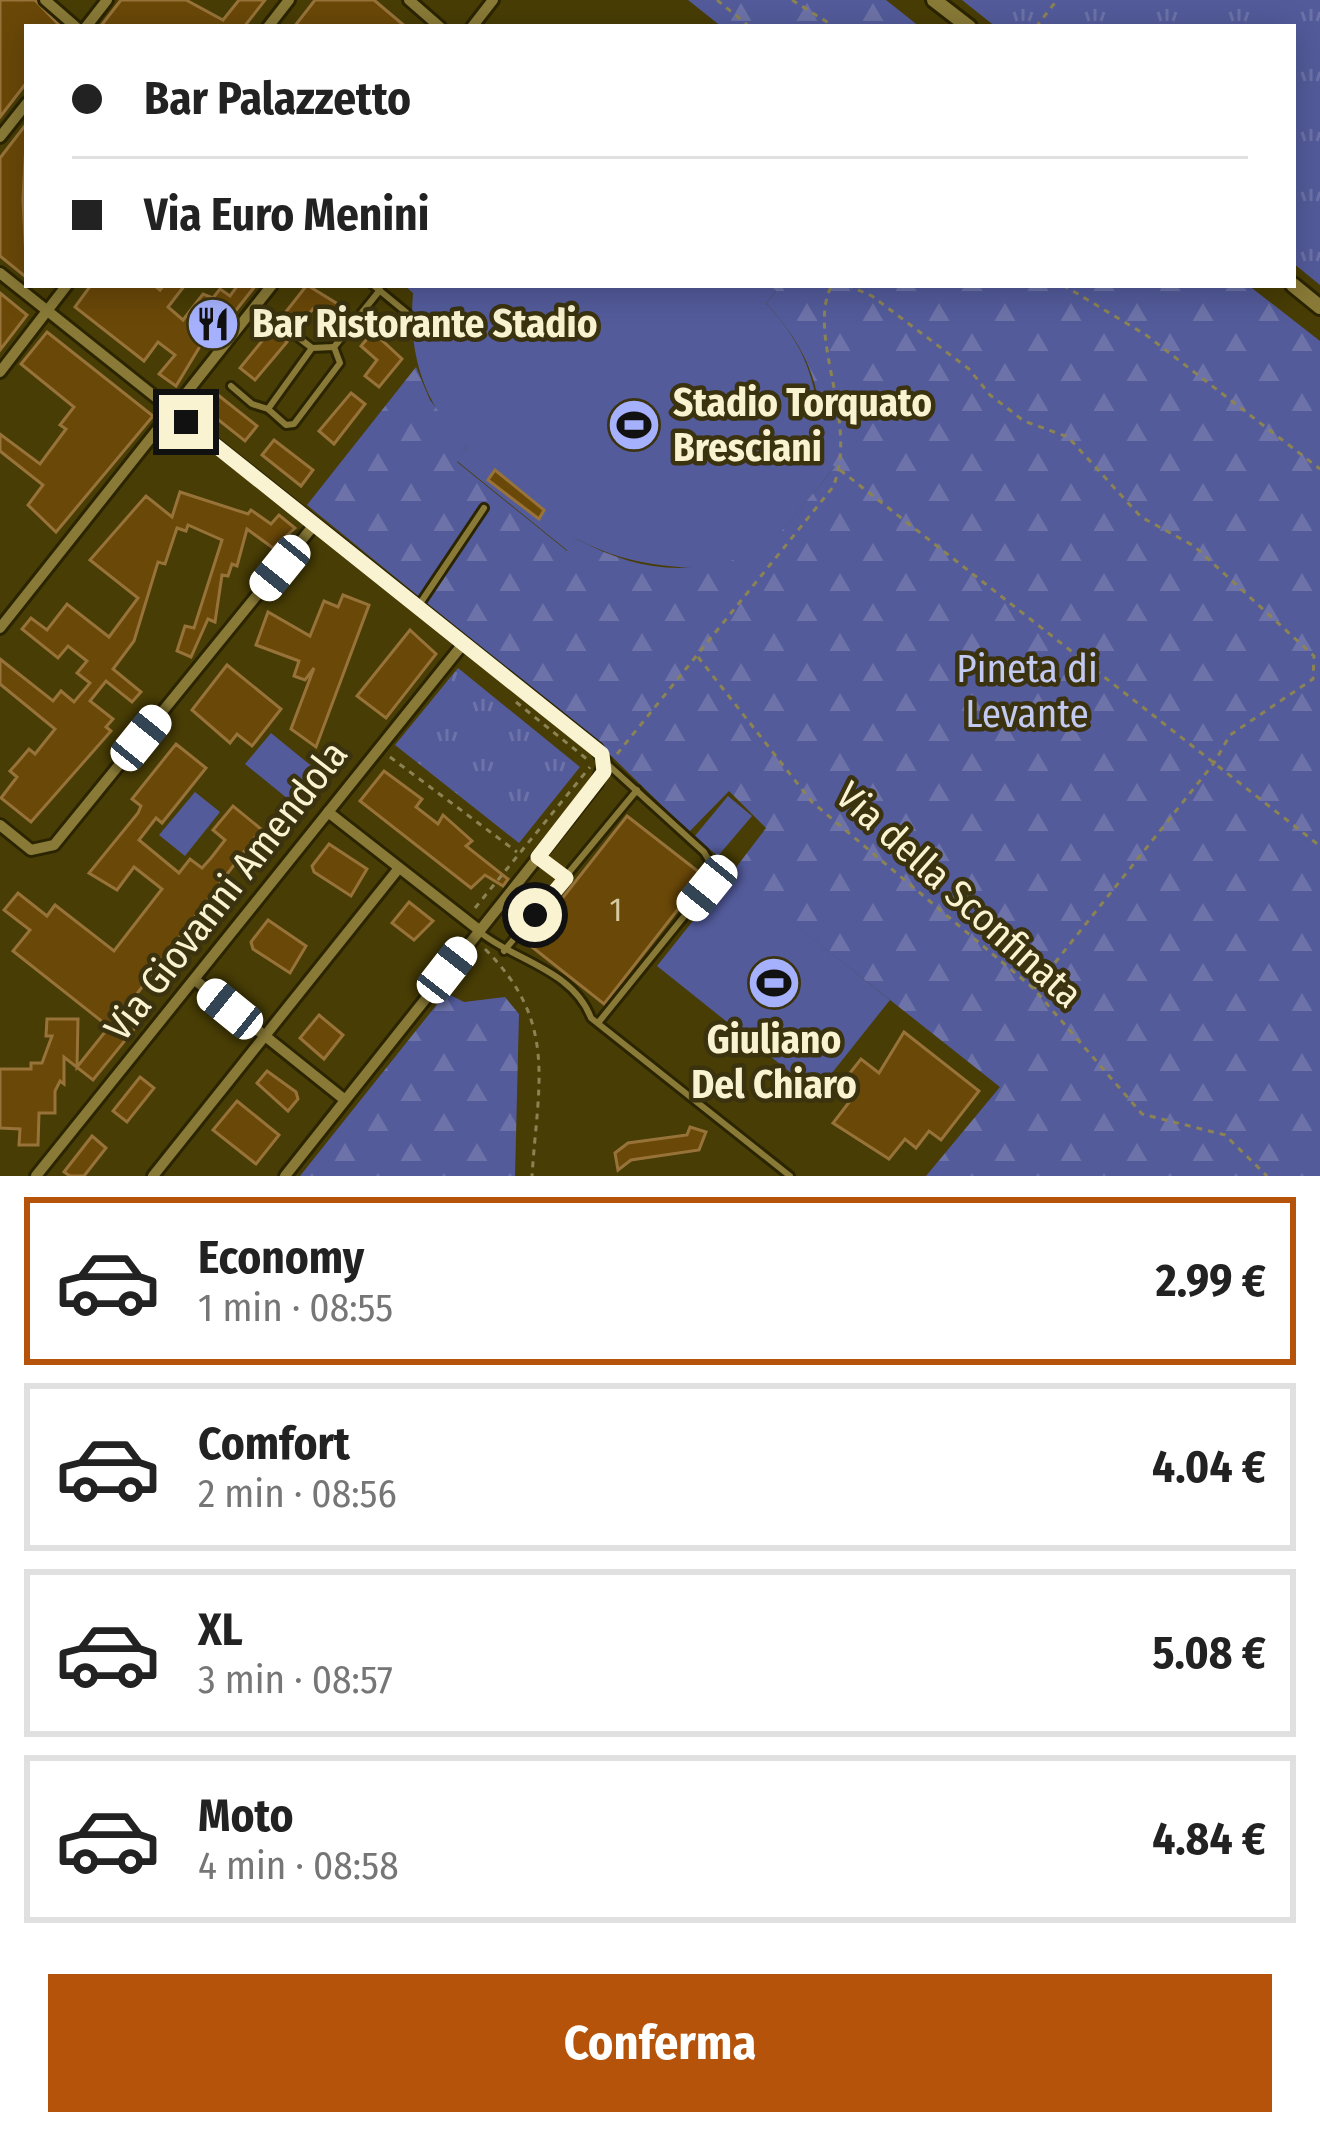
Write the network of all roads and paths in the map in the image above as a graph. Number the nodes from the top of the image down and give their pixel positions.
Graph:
1 (45, 0) edge
2 (107, 0) edge
3 (290, 0) edge
4 (409, 0) edge
5 (493, 0) edge
6 (717, 0) edge
7 (793, 0) edge
8 (934, 0) edge
9 (1057, 0) edge
10 (73, 24) edge
11 (88, 24) edge
12 (270, 24) edge
13 (437, 24) edge
14 (474, 24) edge
15 (746, 24) edge
16 (830, 24) edge
17 (965, 24) edge
18 (1038, 24) edge
19 (24, 107) edge
20 (0, 137) edge
21 (0, 273) edge
22 (1296, 287) edge
23 (65, 288) edge
24 (270, 288) edge
25 (377, 288) edge
26 (831, 288) edge
27 (854, 288) edge
28 (1068, 288) edge
29 (256, 305) junction
30 (1320, 307) edge
31 (47, 311) junction
32 (407, 313) dead end
33 (334, 347) junction
34 (312, 348) junction
35 (0, 372) edge
36 (231, 386) dead end
37 (268, 409) junction
38 (173, 411) junction
39 (1320, 469) edge
40 (840, 470) junction
41 (484, 508) dead end
42 (314, 526) junction
43 (417, 608) junction
44 (0, 628) edge
45 (464, 644) junction
46 (698, 657) junction
47 (510, 697) dead end
48 (378, 748) junction
49 (605, 762) junction
50 (1214, 763) junction
51 (637, 790) junction
52 (328, 812) junction
53 (0, 825) edge
54 (1320, 847) edge
55 (518, 853) junction
56 (536, 861) junction
57 (399, 868) junction
58 (566, 878) junction
59 (465, 921) junction
60 (476, 934) junction
61 (504, 951) junction
62 (195, 980) junction
63 (1034, 989) junction
64 (598, 1023) junction
65 (265, 1036) junction
66 (345, 1100) junction
67 (37, 1176) edge
68 (153, 1176) edge
69 (285, 1176) edge
70 (532, 1176) edge
71 (790, 1176) edge
72 (1267, 1176) edge

1 - 10 street
2 - 11 street
3 - 12 street
4 - 13 street
5 - 14 street
6 - 15 path
7 - 16 path
8 - 17 street
9 - 18 path
19 - 20 street
21 - 31 street
22 - 30 street
23 - 31 street
24 - 29 street
25 - 32 lane
25 - 33 lane
26 - 40 path
27 - 50 path
28 - 39 path
29 - 34 lane
29 - 38 street
31 - 35 street
31 - 38 street
33 - 34 lane
33 - 37 lane
34 - 37 lane
36 - 37 lane
38 - 42 street
38 - 44 street
40 - 46 path
40 - 50 path
41 - 43 lane
42 - 43 street
42 - 53 street
43 - 45 street
45 - 48 street, Via Giovanni Amendola
45 - 49 street
46 - 49 path
46 - 63 path, Via della Sconfinata
47 - 55 path
48 - 52 street, Via Giovanni Amendola
48 - 55 path
49 - 51 lane
49 - 56 street
50 - 54 path
50 - 63 path
51 - 58 lane
51 - 64 lane
52 - 57 street
52 - 62 street, Via Giovanni Amendola
55 - 56 path
55 - 59 path
56 - 58 lane
56 - 60 street
57 - 59 street
57 - 65 street
58 - 61 lane
59 - 60 street
60 - 61 lane
60 - 66 street
60 - 70 path
61 - 64 lane
62 - 65 street
62 - 67 street, Via Giovanni Amendola
63 - 72 path, Via della Sconfinata
64 - 71 lane
65 - 66 street
65 - 68 street
66 - 69 street

